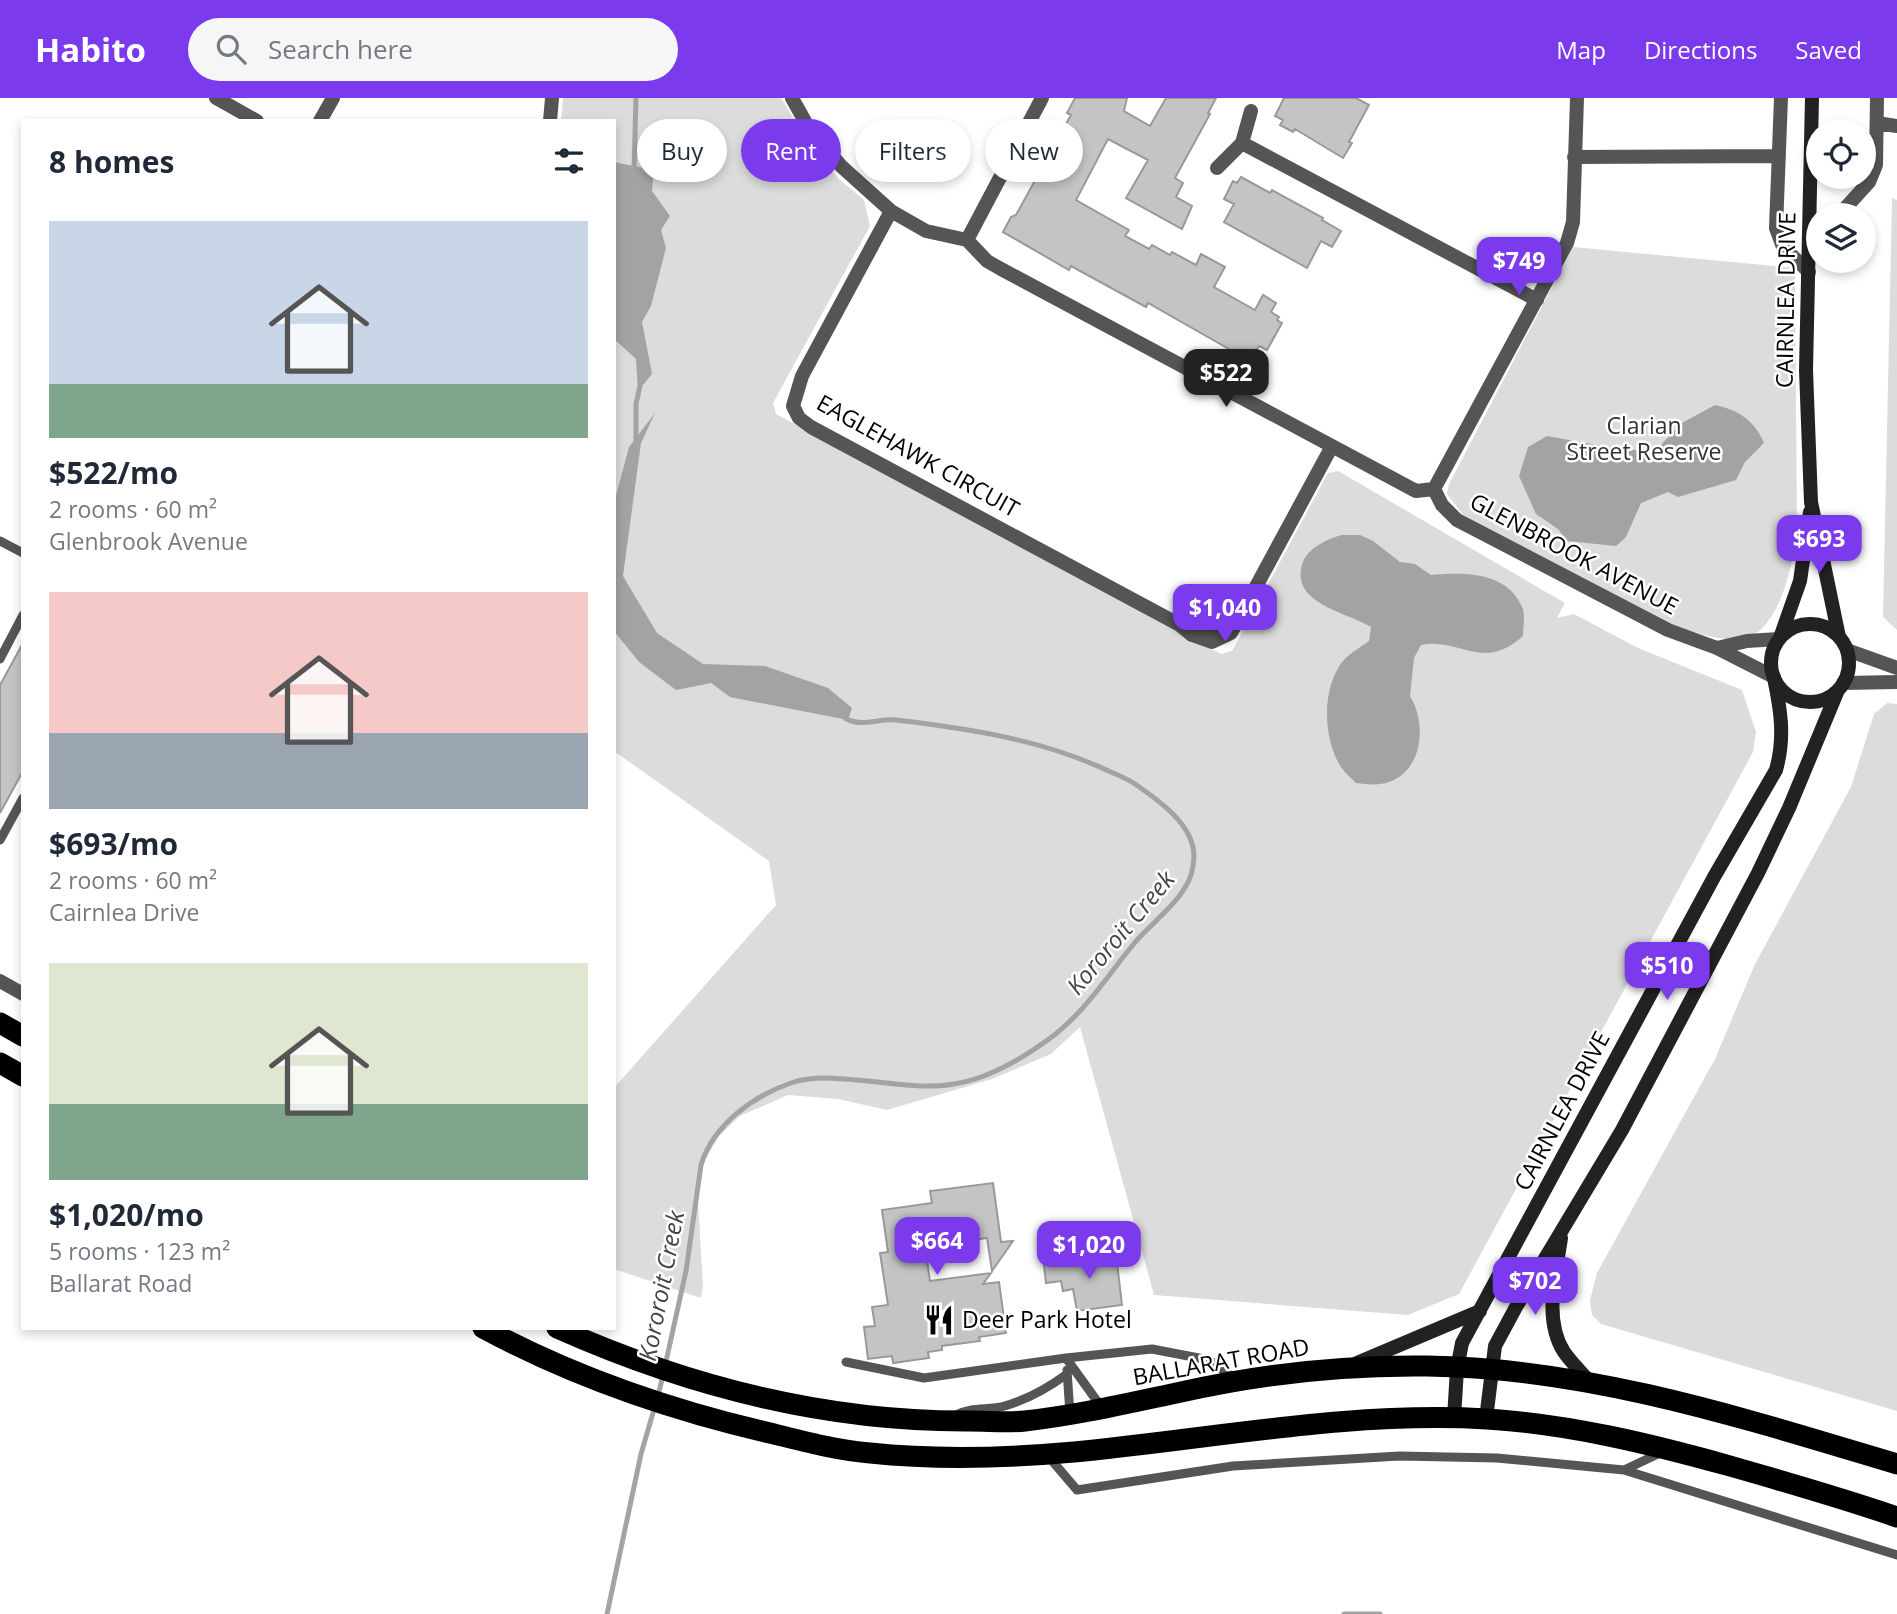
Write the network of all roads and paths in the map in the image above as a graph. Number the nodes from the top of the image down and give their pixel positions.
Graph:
1 (216, 98) edge
2 (332, 98) edge
3 (552, 98) edge
4 (792, 98) edge
5 (1042, 98) edge
6 (1577, 98) edge
7 (1781, 98) edge
8 (1812, 98) edge
9 (1877, 98) edge
10 (1251, 111) dead end
11 (253, 119) edge
12 (321, 119) edge
13 (550, 119) edge
14 (1877, 123) junction
15 (1897, 126) edge
16 (1242, 143) junction
17 (1779, 156) junction
18 (1574, 157) junction
19 (1217, 168) dead end
20 (1813, 203) edge
21 (1850, 203) edge
22 (891, 211) junction
23 (967, 240) junction
24 (1806, 269) edge
25 (1809, 273) edge
26 (1537, 300) junction
27 (1332, 446) junction
28 (1434, 489) junction
29 (1811, 502) junction
30 (0, 541) edge
31 (21, 552) edge
32 (21, 619) edge
33 (1839, 636) junction
34 (1780, 638) junction
35 (1717, 648) junction
36 (1847, 650) junction
37 (0, 659) edge
38 (1897, 668) edge
39 (1774, 678) junction
40 (1897, 682) edge
41 (1840, 686) junction
42 (21, 802) edge
43 (0, 840) edge
44 (0, 981) edge
45 (21, 992) edge
46 (0, 1023) edge
47 (21, 1035) edge
48 (0, 1063) edge
49 (21, 1075) edge
50 (1561, 1233) junction
51 (1480, 1311) junction
52 (487, 1330) edge
53 (562, 1330) edge
54 (1066, 1358) junction
55 (846, 1362) dead end
56 (1457, 1368) junction
57 (1343, 1369) junction
58 (1491, 1371) junction
59 (1067, 1374) junction
60 (1238, 1381) junction
61 (1589, 1381) junction
62 (1103, 1410) junction
63 (1070, 1414) junction
64 (1454, 1418) junction
65 (1486, 1419) junction
66 (946, 1422) junction
67 (1668, 1449) junction
68 (1076, 1451) junction
69 (1046, 1453) junction
70 (1897, 1464) edge
71 (1624, 1470) junction
72 (1897, 1517) edge
73 (1897, 1555) edge

1 - 11 street
2 - 12 street
3 - 13 street
4 - 22 street
5 - 23 street
6 - 18 street
7 - 17 street
8 - 20 street, CAIRNLEA DRIVE
9 - 14 street
10 - 16 street
14 - 15 street
14 - 21 street
16 - 19 street
16 - 26 street
17 - 18 street
17 - 24 street
18 - 26 street
22 - 23 street
22 - 27 street, EAGLEHAWK CIRCUIT
23 - 27 street
25 - 29 street, CAIRNLEA DRIVE
26 - 28 street
27 - 28 street
28 - 35 street, GLENBROOK AVENUE
29 - 33 street, CAIRNLEA DRIVE
29 - 34 street, CAIRNLEA DRIVE
30 - 31 lane
32 - 37 lane
33 - 34 street
33 - 36 street
34 - 35 street
34 - 39 street
35 - 39 street, GLENBROOK AVENUE
36 - 38 street
36 - 41 street
39 - 41 street
39 - 51 street, CAIRNLEA DRIVE
40 - 41 street
41 - 50 street
42 - 43 lane
44 - 45 street
46 - 47 highway
48 - 49 highway
50 - 58 street
50 - 61 street
51 - 56 street, CAIRNLEA DRIVE
51 - 57 street
52 - 69 highway
53 - 66 highway, BALLARAT ROAD
54 - 55 lane
54 - 59 lane
54 - 60 lane
54 - 62 lane
56 - 57 highway, BALLARAT ROAD
56 - 58 highway, BALLARAT ROAD
56 - 64 street, CAIRNLEA DRIVE
57 - 60 highway, BALLARAT ROAD
58 - 61 highway, BALLARAT ROAD
58 - 65 street
59 - 63 lane
59 - 66 lane
60 - 62 highway, BALLARAT ROAD
61 - 70 highway, BALLARAT ROAD
62 - 63 highway, BALLARAT ROAD
63 - 66 highway, BALLARAT ROAD
63 - 68 highway
64 - 65 highway
64 - 68 highway
65 - 67 highway
67 - 71 lane
67 - 72 highway
68 - 69 highway
69 - 71 lane
71 - 73 lane

